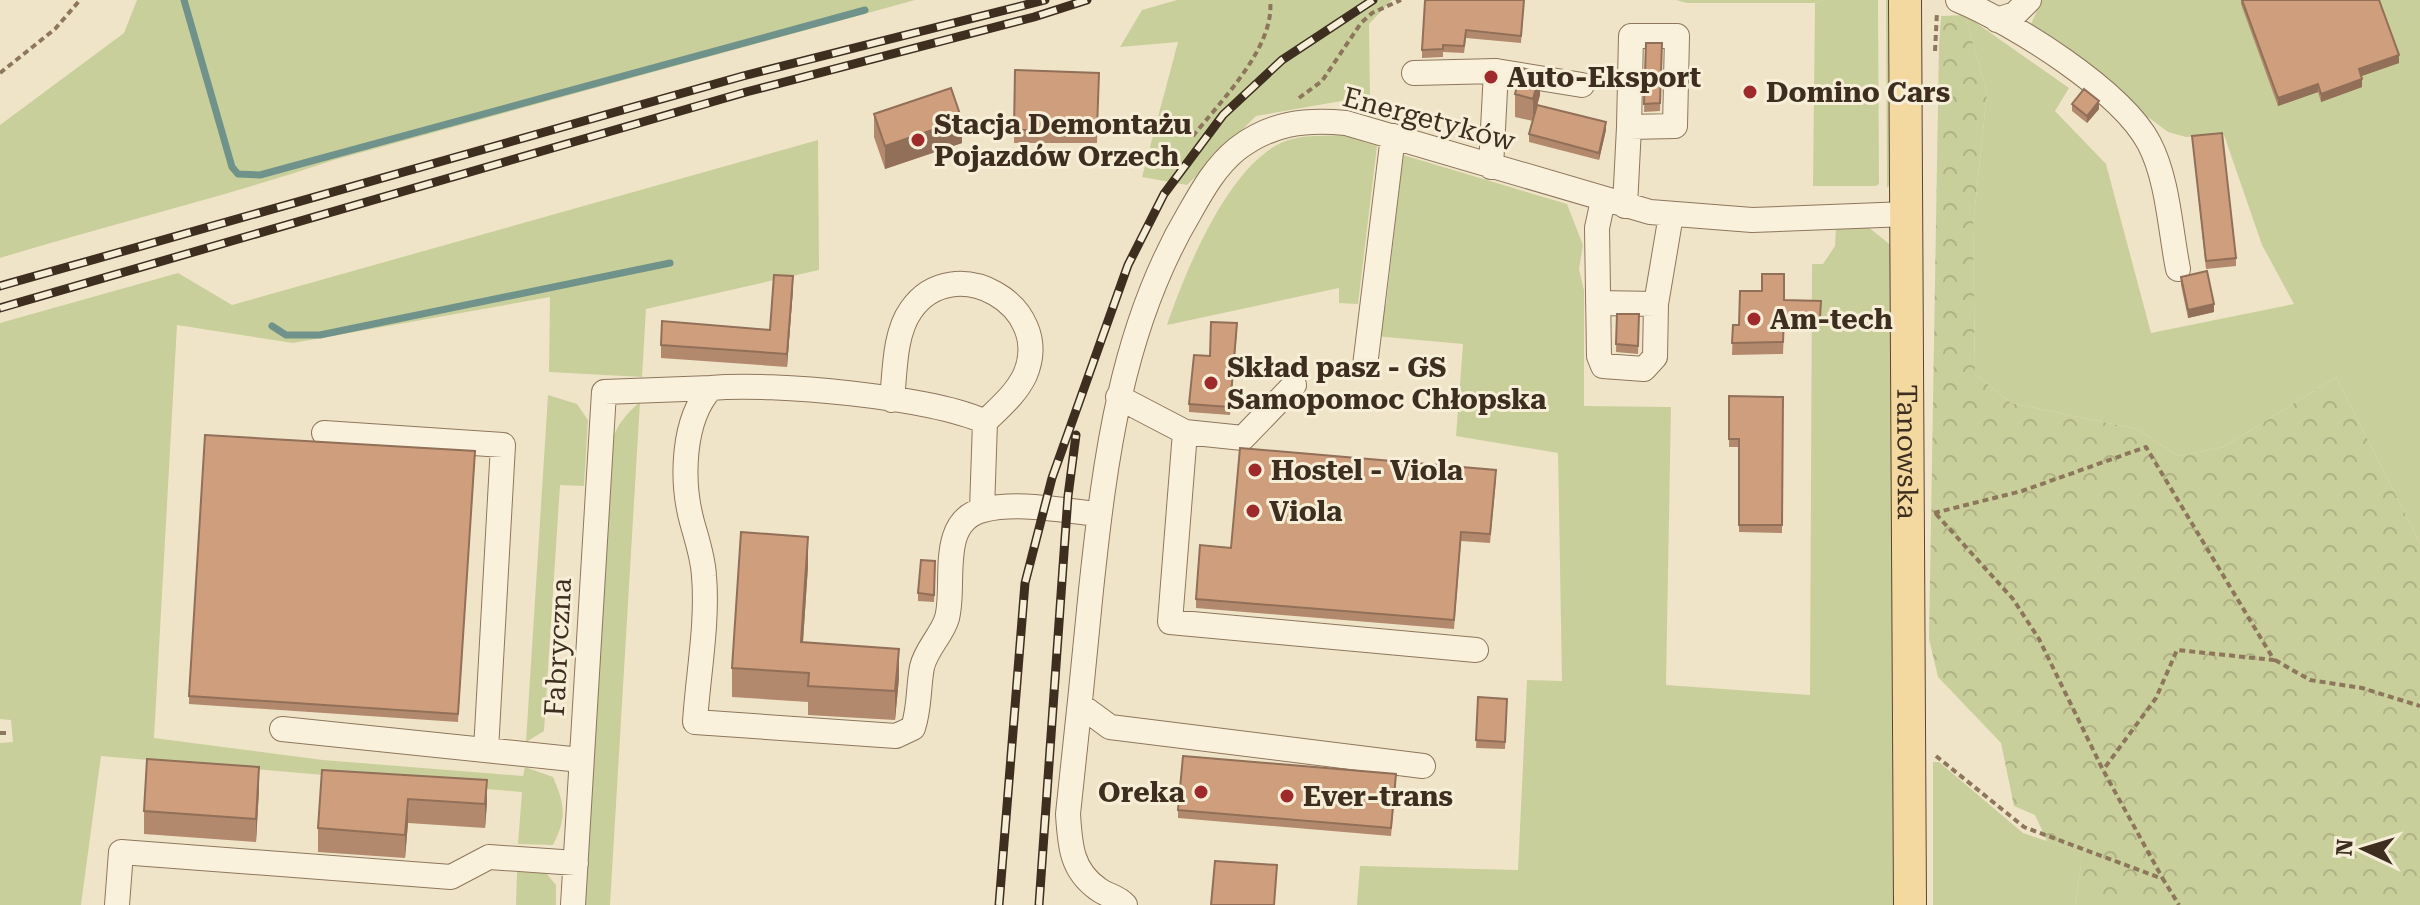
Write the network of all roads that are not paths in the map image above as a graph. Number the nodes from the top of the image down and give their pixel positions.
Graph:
1 (1905, 0) edge
2 (1958, 0) edge
3 (2029, 0) edge
4 (1997, 20) junction
5 (1496, 71) junction
6 (1414, 73) dead end
7 (1582, 85) dead end
8 (1629, 127) dead end
9 (1393, 136) junction
10 (1491, 167) junction
11 (1614, 203) junction
12 (1907, 214) junction
13 (1671, 215) junction
14 (2178, 269) dead end
15 (1598, 303) junction
16 (1656, 304) junction
17 (1365, 366) dead end
18 (1294, 385) dead end
19 (711, 388) junction
20 (1118, 397) junction
21 (892, 400) junction
22 (985, 422) junction
23 (1185, 432) junction
24 (324, 433) dead end
25 (982, 510) junction
26 (1099, 514) junction
27 (1476, 650) dead end
28 (1080, 705) junction
29 (282, 729) dead end
30 (486, 750) junction
31 (581, 760) junction
32 (1423, 766) dead end
33 (576, 863) junction
34 (117, 905) edge
35 (573, 905) edge
36 (1125, 905) edge
37 (1910, 905) edge

1 - 12 main road, Tanowska
2 - 4 street
3 - 4 street
4 - 14 street
5 - 6 street
5 - 7 street
5 - 10 street
8 - 11 street
9 - 10 street, Energetyków
9 - 17 street
9 - 20 street, Energetyków
10 - 11 street, Energetyków
11 - 13 street, Energetyków
11 - 15 street
12 - 13 street, Energetyków
12 - 37 main road, Tanowska
13 - 16 street
15 - 16 street
15 - 16 street
18 - 23 street
19 - 21 street
19 - 25 street
19 - 31 street, Fabryczna
20 - 23 street
20 - 26 street, Energetyków
21 - 22 street
21 - 22 street
22 - 25 street
23 - 27 street
24 - 30 street
25 - 26 street
26 - 28 street, Energetyków
28 - 32 street
28 - 36 street, Energetyków
29 - 30 street
30 - 31 street
31 - 33 street, Fabryczna
33 - 34 street
33 - 35 street, Fabryczna

